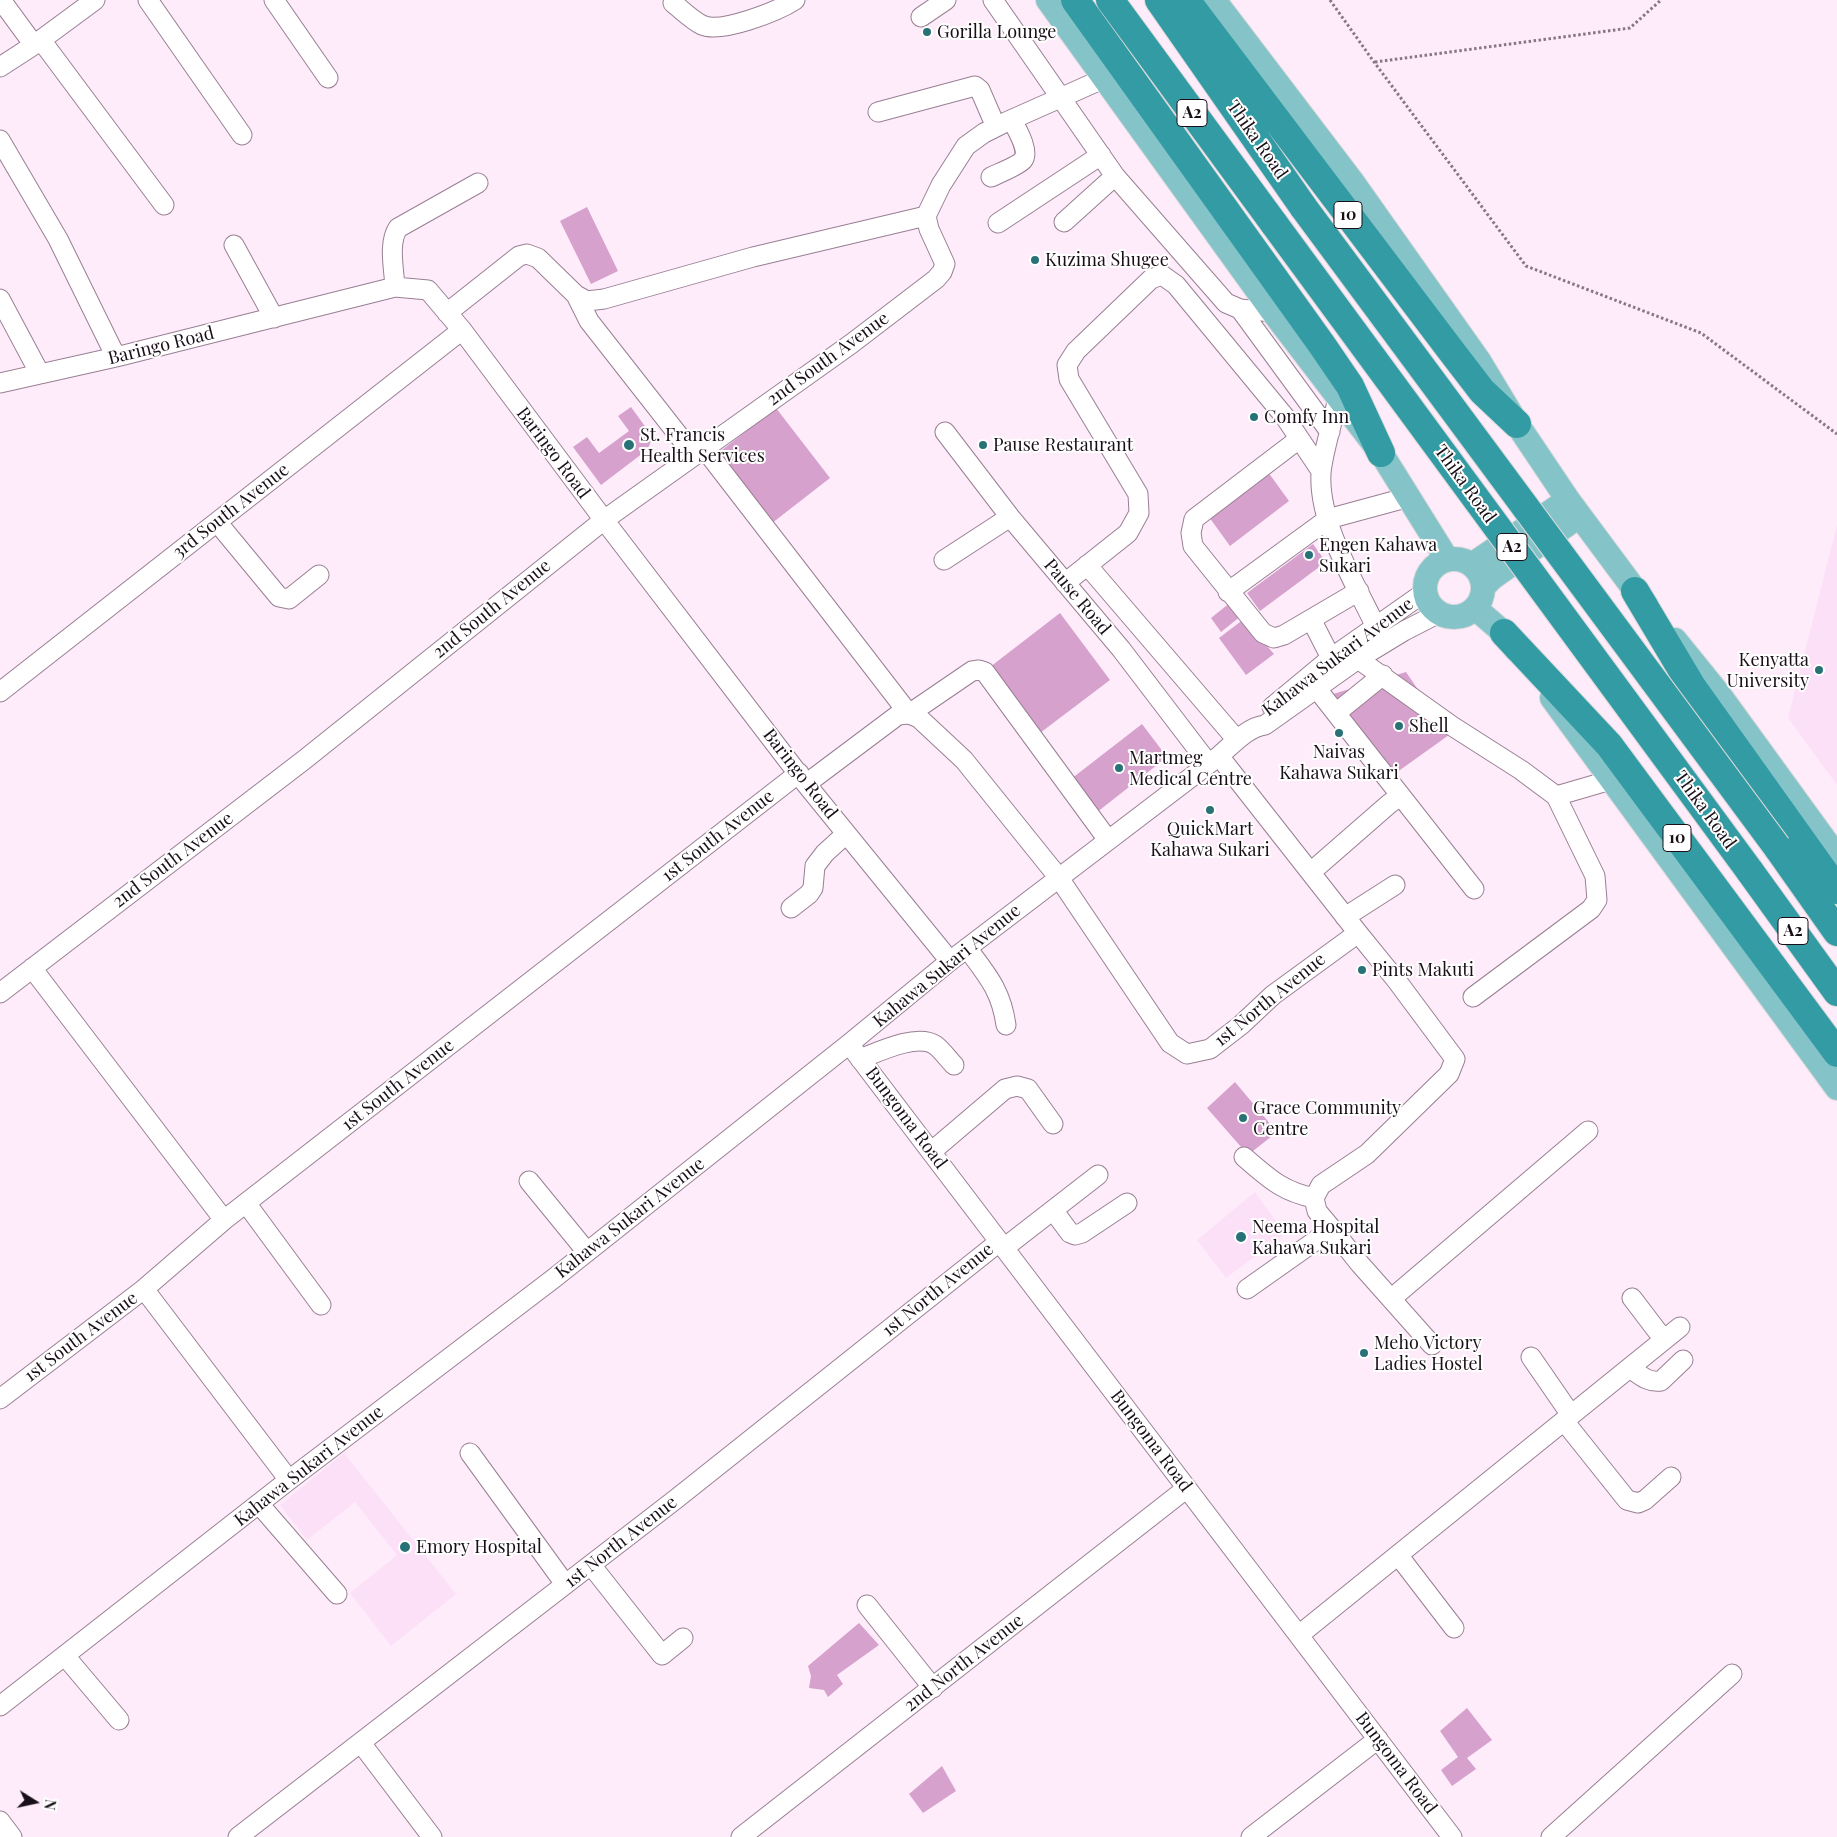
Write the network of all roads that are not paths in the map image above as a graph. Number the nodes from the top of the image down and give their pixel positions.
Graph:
1 (1, 0) edge
2 (95, 0) edge
3 (148, 0) edge
4 (274, 0) edge
5 (796, 0) edge
6 (946, 0) edge
7 (993, 0) edge
8 (1048, 0) edge
9 (1075, 0) edge
10 (1110, 0) edge
11 (1159, 0) edge
12 (1186, 0) edge
13 (1214, 0) edge
14 (673, 3) dead end
15 (921, 17) dead end
16 (38, 42) junction
17 (0, 68) edge
18 (328, 78) dead end
19 (1105, 78) junction
20 (1061, 97) junction
21 (878, 112) dead end
22 (1004, 123) junction
23 (242, 135) dead end
24 (0, 140) edge
25 (1101, 155) junction
26 (1115, 176) junction
27 (991, 177) dead end
28 (478, 183) dead end
29 (164, 205) dead end
30 (926, 216) junction
31 (1064, 222) dead end
32 (998, 223) dead end
33 (234, 245) dead end
34 (395, 287) junction
35 (576, 295) junction
36 (0, 299) edge
37 (1240, 310) junction
38 (447, 312) junction
39 (1273, 312) junction
40 (274, 318) junction
41 (462, 330) junction
42 (116, 357) junction
43 (40, 374) junction
44 (0, 383) edge
45 (1338, 398) junction
46 (1517, 424) junction
47 (945, 432) dead end
48 (1330, 432) junction
49 (1299, 439) junction
50 (699, 452) junction
51 (1381, 453) junction
52 (1321, 471) junction
53 (1409, 497) junction
54 (1573, 508) junction
55 (1010, 517) junction
56 (1328, 518) junction
57 (604, 520) junction
58 (217, 522) junction
59 (1447, 559) junction
60 (944, 560) dead end
61 (1472, 564) junction
62 (1087, 565) junction
63 (319, 575) dead end
64 (1065, 583) junction
65 (1359, 590) junction
66 (1635, 591) junction
67 (1228, 592) junction
68 (1425, 592) junction
69 (1479, 598) junction
70 (1439, 613) junction
71 (1311, 619) junction
72 (1376, 627) junction
73 (1504, 633) junction
74 (1332, 658) junction
75 (1358, 659) junction
76 (1383, 675) junction
77 (1317, 689) junction
78 (0, 692) edge
79 (1336, 713) junction
80 (909, 714) junction
81 (1256, 726) junction
82 (1237, 740) junction
83 (1214, 760) junction
84 (802, 778) junction
85 (1611, 780) junction
86 (1400, 796) junction
87 (1556, 796) junction
88 (846, 834) junction
89 (1108, 840) junction
90 (1837, 856) edge
91 (1311, 872) junction
92 (1059, 878) junction
93 (1395, 885) dead end
94 (1474, 889) dead end
95 (1837, 890) edge
96 (791, 908) dead end
97 (1345, 917) junction
98 (1837, 932) edge
99 (1358, 933) junction
100 (967, 948) junction
101 (950, 961) junction
102 (32, 968) junction
103 (1837, 992) edge
104 (0, 993) edge
105 (1473, 996) dead end
106 (1006, 1025) dead end
107 (855, 1052) junction
108 (1837, 1053) edge
109 (954, 1065) dead end
110 (1837, 1088) edge
111 (1053, 1124) dead end
112 (1588, 1131) dead end
113 (931, 1152) junction
114 (1244, 1157) dead end
115 (1098, 1176) dead end
116 (529, 1181) dead end
117 (1314, 1198) junction
118 (246, 1203) junction
119 (1127, 1203) dead end
120 (1053, 1210) junction
121 (224, 1220) junction
122 (1332, 1229) junction
123 (1002, 1245) junction
124 (587, 1252) junction
125 (144, 1289) junction
126 (1247, 1289) dead end
127 (1632, 1298) dead end
128 (1391, 1299) junction
129 (321, 1305) dead end
130 (1680, 1327) dead end
131 (1664, 1340) junction
132 (1432, 1345) dead end
133 (1531, 1357) dead end
134 (1683, 1360) dead end
135 (1630, 1368) junction
136 (0, 1399) edge
137 (1567, 1418) junction
138 (470, 1453) dead end
139 (1671, 1477) dead end
140 (289, 1480) junction
141 (1187, 1488) junction
142 (259, 1504) junction
143 (1398, 1555) junction
144 (591, 1565) junction
145 (565, 1584) junction
146 (337, 1594) dead end
147 (867, 1605) dead end
148 (1454, 1628) dead end
149 (1299, 1635) junction
150 (683, 1638) dead end
151 (65, 1656) junction
152 (1732, 1674) dead end
153 (933, 1688) junction
154 (0, 1706) edge
155 (120, 1720) dead end
156 (1378, 1739) junction
157 (361, 1743) junction
158 (0, 1821) edge
159 (12, 1837) edge
160 (238, 1837) edge
161 (432, 1837) edge
162 (741, 1837) edge
163 (1251, 1837) edge
164 (1452, 1837) edge
165 (1551, 1837) edge

1 - 16 street
2 - 16 street
3 - 23 street
4 - 18 street
5 - 14 street
6 - 15 street
7 - 20 street
8 - 19 main road
9 - 51 highway
10 - 103 highway, Thika Road / A2, bridge
11 - 98 highway, Thika Road / A2, bridge
12 - 46 highway, 10
13 - 46 main road
16 - 17 street
16 - 29 street
19 - 20 street
19 - 39 main road
20 - 22 street
20 - 25 street
21 - 22 street
22 - 27 street
22 - 30 street
24 - 42 street
25 - 26 street
25 - 32 street
26 - 31 street
26 - 37 street
28 - 34 street
30 - 35 street
30 - 50 street, 2nd South Avenue
33 - 40 street
34 - 38 street, Baringo Road
34 - 40 street, Baringo Road
35 - 38 street
35 - 50 street, 1st North Avenue
36 - 43 street
37 - 39 street
37 - 48 street
38 - 41 street, Baringo Road
39 - 45 main road
40 - 42 street, Baringo Road
41 - 57 street, Baringo Road
41 - 58 street, 3rd South Avenue
42 - 43 street, Baringo Road
43 - 44 street, Baringo Road
45 - 48 street
45 - 51 main road
46 - 54 main road
47 - 55 street, Pause Road
48 - 52 street
49 - 52 street
49 - 62 street
49 - 67 street
50 - 57 street, 2nd South Avenue
50 - 80 street, 1st North Avenue
51 - 53 main road
52 - 56 street
53 - 56 street
53 - 59 main road
54 - 61 main road
54 - 66 main road
54 - 69 main road
55 - 60 street
55 - 64 street, Pause Road
56 - 65 street
56 - 67 street
57 - 84 street, Baringo Road
57 - 102 street, 2nd South Avenue
58 - 63 street
58 - 78 street, 3rd South Avenue
59 - 61 main road
59 - 68 main road
61 - 69 main road
62 - 64 street
62 - 82 street
64 - 83 street, Pause Road
65 - 71 street
65 - 72 street
66 - 90 main road
66 - 95 highway
67 - 71 street
68 - 70 main road
68 - 72 street, Kahawa Sukari Avenue
69 - 70 main road
69 - 73 main road
70 - 75 street, Kahawa Sukari Avenue
71 - 74 street
72 - 74 street, Kahawa Sukari Avenue
73 - 85 main road
73 - 108 highway, 10
74 - 81 street, Kahawa Sukari Avenue
75 - 76 street
75 - 77 street, Kahawa Sukari Avenue
76 - 79 street
76 - 87 street
77 - 79 street
77 - 81 street, Kahawa Sukari Avenue
79 - 86 street
80 - 84 street, 1st South Avenue
80 - 89 street, 1st South Avenue
80 - 92 street, 1st North Avenue
81 - 82 street, Kahawa Sukari Avenue
82 - 83 street, Kahawa Sukari Avenue
83 - 89 street, Kahawa Sukari Avenue
83 - 91 street, Pause Road
84 - 88 street, Baringo Road
84 - 118 street, 1st South Avenue
85 - 87 street
85 - 110 main road
86 - 91 street
86 - 94 street
87 - 105 street
88 - 96 street
88 - 101 street, Baringo Road
89 - 92 street, Kahawa Sukari Avenue
91 - 97 street, Pause Road
92 - 99 street, 1st North Avenue
92 - 100 street, Kahawa Sukari Avenue
93 - 97 street
97 - 99 street, Pause Road
99 - 117 street, Pause Road
100 - 101 street, Kahawa Sukari Avenue
100 - 106 street
101 - 107 street, Kahawa Sukari Avenue
102 - 104 street, 2nd South Avenue
102 - 121 street
107 - 109 street
107 - 113 street, Bungoma Road
107 - 124 street, Kahawa Sukari Avenue
111 - 113 street
112 - 128 street
113 - 123 street, Bungoma Road
114 - 117 street
115 - 120 street, 1st North Avenue
116 - 124 street
117 - 122 street
118 - 121 street, 1st South Avenue
118 - 129 street
119 - 120 street
120 - 123 street, 1st North Avenue
121 - 125 street, 1st South Avenue
122 - 126 street
122 - 128 street
123 - 141 street, Bungoma Road
123 - 144 street, 1st North Avenue
124 - 140 street, Kahawa Sukari Avenue
125 - 136 street, 1st South Avenue
125 - 140 street
127 - 131 street
128 - 132 street
130 - 131 street
131 - 135 street
133 - 137 street
134 - 135 street
135 - 137 street
137 - 139 street
137 - 143 street
138 - 145 street
140 - 142 street, Kahawa Sukari Avenue
141 - 149 street, Bungoma Road
141 - 153 street, 2nd North Avenue
142 - 146 street
142 - 151 street, Kahawa Sukari Avenue
143 - 148 street
143 - 149 street
144 - 145 street, 1st North Avenue
144 - 150 street
145 - 157 street, 1st North Avenue
147 - 153 street
149 - 156 street, Bungoma Road
151 - 154 street, Kahawa Sukari Avenue
151 - 155 street
152 - 165 street
153 - 162 street, 2nd North Avenue
156 - 163 street
156 - 164 street, Bungoma Road
157 - 160 street, 1st North Avenue
157 - 161 street
158 - 159 street

